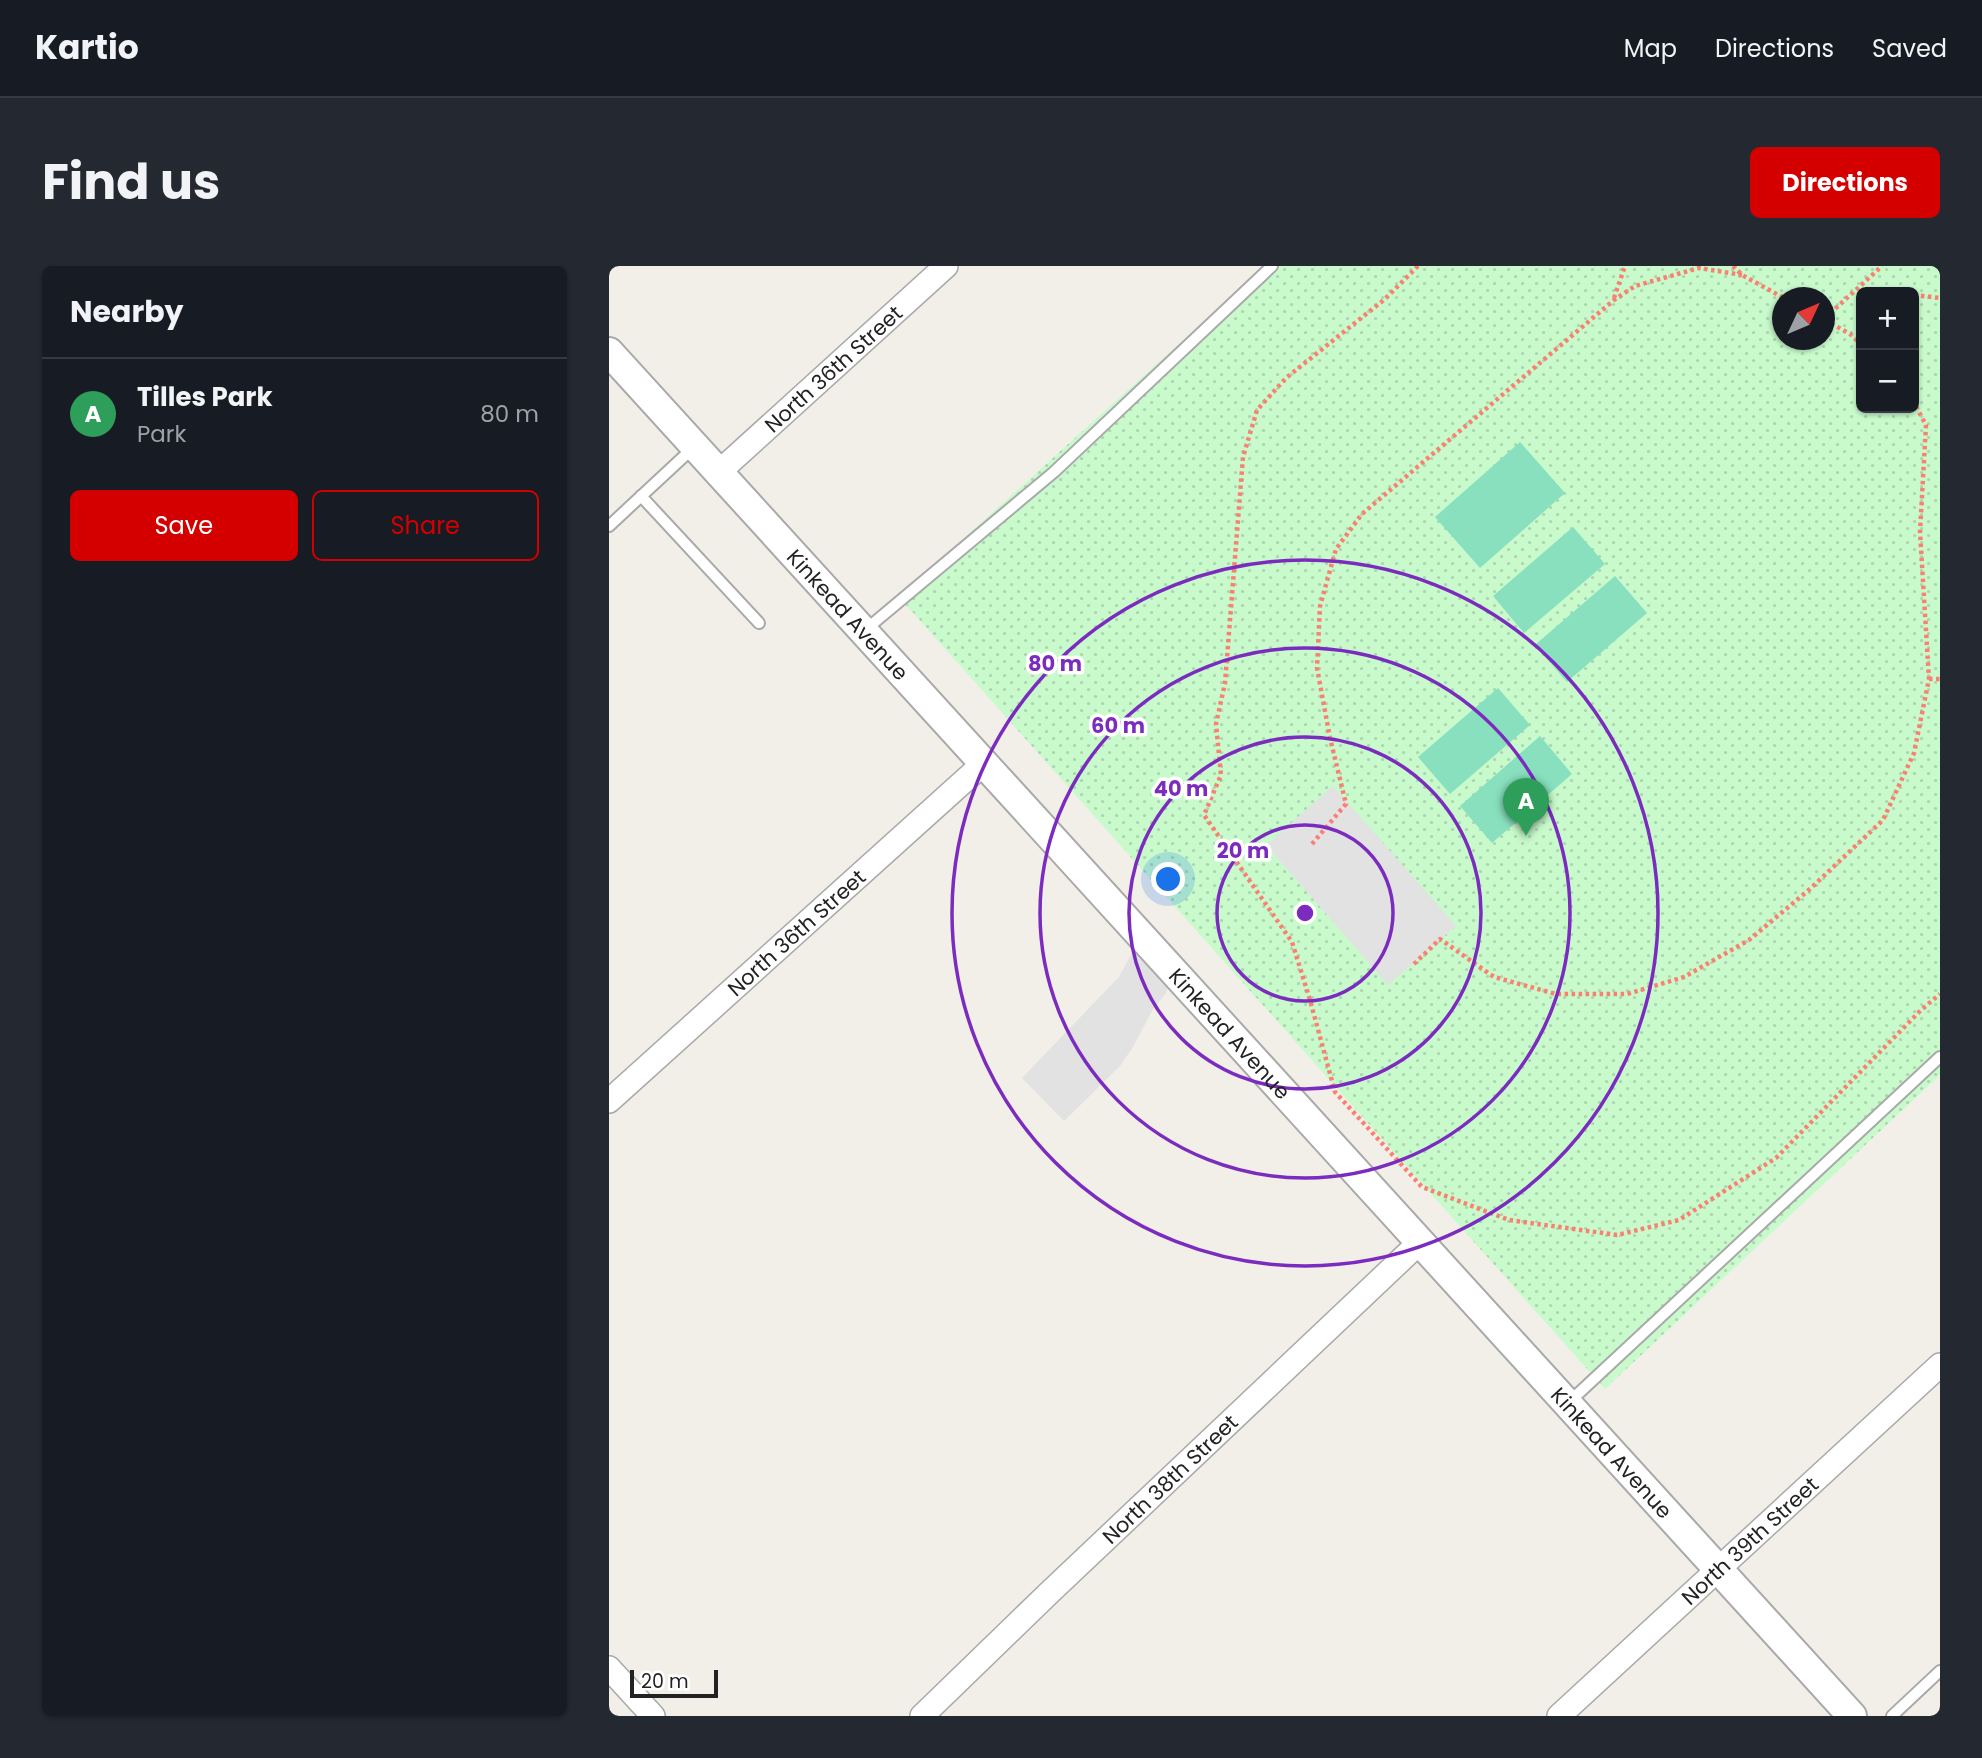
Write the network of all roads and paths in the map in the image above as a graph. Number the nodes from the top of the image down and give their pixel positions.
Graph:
1 (946, 266) edge
2 (1272, 266) edge
3 (1417, 266) edge
4 (1625, 266) edge
5 (1733, 266) edge
6 (1882, 266) edge
7 (1742, 275) junction
8 (1772, 291) edge
9 (1852, 293) junction
10 (1856, 293) edge
11 (1919, 296) edge
12 (1940, 298) edge
13 (1614, 300) junction
14 (1835, 309) edge
15 (1835, 325) edge
16 (1856, 340) edge
17 (609, 352) edge
18 (1919, 412) edge
19 (695, 446) junction
20 (719, 472) junction
21 (641, 496) junction
22 (609, 526) edge
23 (759, 623) dead end
24 (864, 631) junction
25 (1929, 679) junction
26 (1940, 679) edge
27 (984, 763) junction
28 (1312, 844) dead end
29 (1414, 964) dead end
30 (1940, 994) edge
31 (1940, 1057) edge
32 (609, 1101) edge
33 (1420, 1242) junction
34 (1940, 1365) edge
35 (1567, 1404) junction
36 (1718, 1568) junction
37 (609, 1668) edge
38 (1940, 1671) edge
39 (653, 1716) edge
40 (922, 1716) edge
41 (1559, 1716) edge
42 (1852, 1716) edge
43 (1892, 1716) edge

1 - 20 street, North 36th Street
2 - 24 lane
3 - 30 path
4 - 13 path
5 - 7 path
6 - 9 path
7 - 8 path
7 - 13 path
9 - 10 path
9 - 14 path
11 - 12 path
13 - 28 path
15 - 16 path
17 - 19 street, Kinkead Avenue
18 - 25 path
19 - 20 street, Kinkead Avenue
19 - 21 lane
20 - 24 street, Kinkead Avenue
21 - 22 lane
21 - 23 lane
24 - 27 street, Kinkead Avenue
25 - 26 path
25 - 29 path
27 - 32 street, North 36th Street
27 - 33 street, Kinkead Avenue
31 - 35 lane
33 - 35 street, Kinkead Avenue
33 - 40 street, North 38th Street
34 - 36 street, North 39th Street
35 - 36 street, Kinkead Avenue
36 - 41 street, North 39th Street
36 - 42 street, Kinkead Avenue
37 - 39 street
38 - 43 lane

